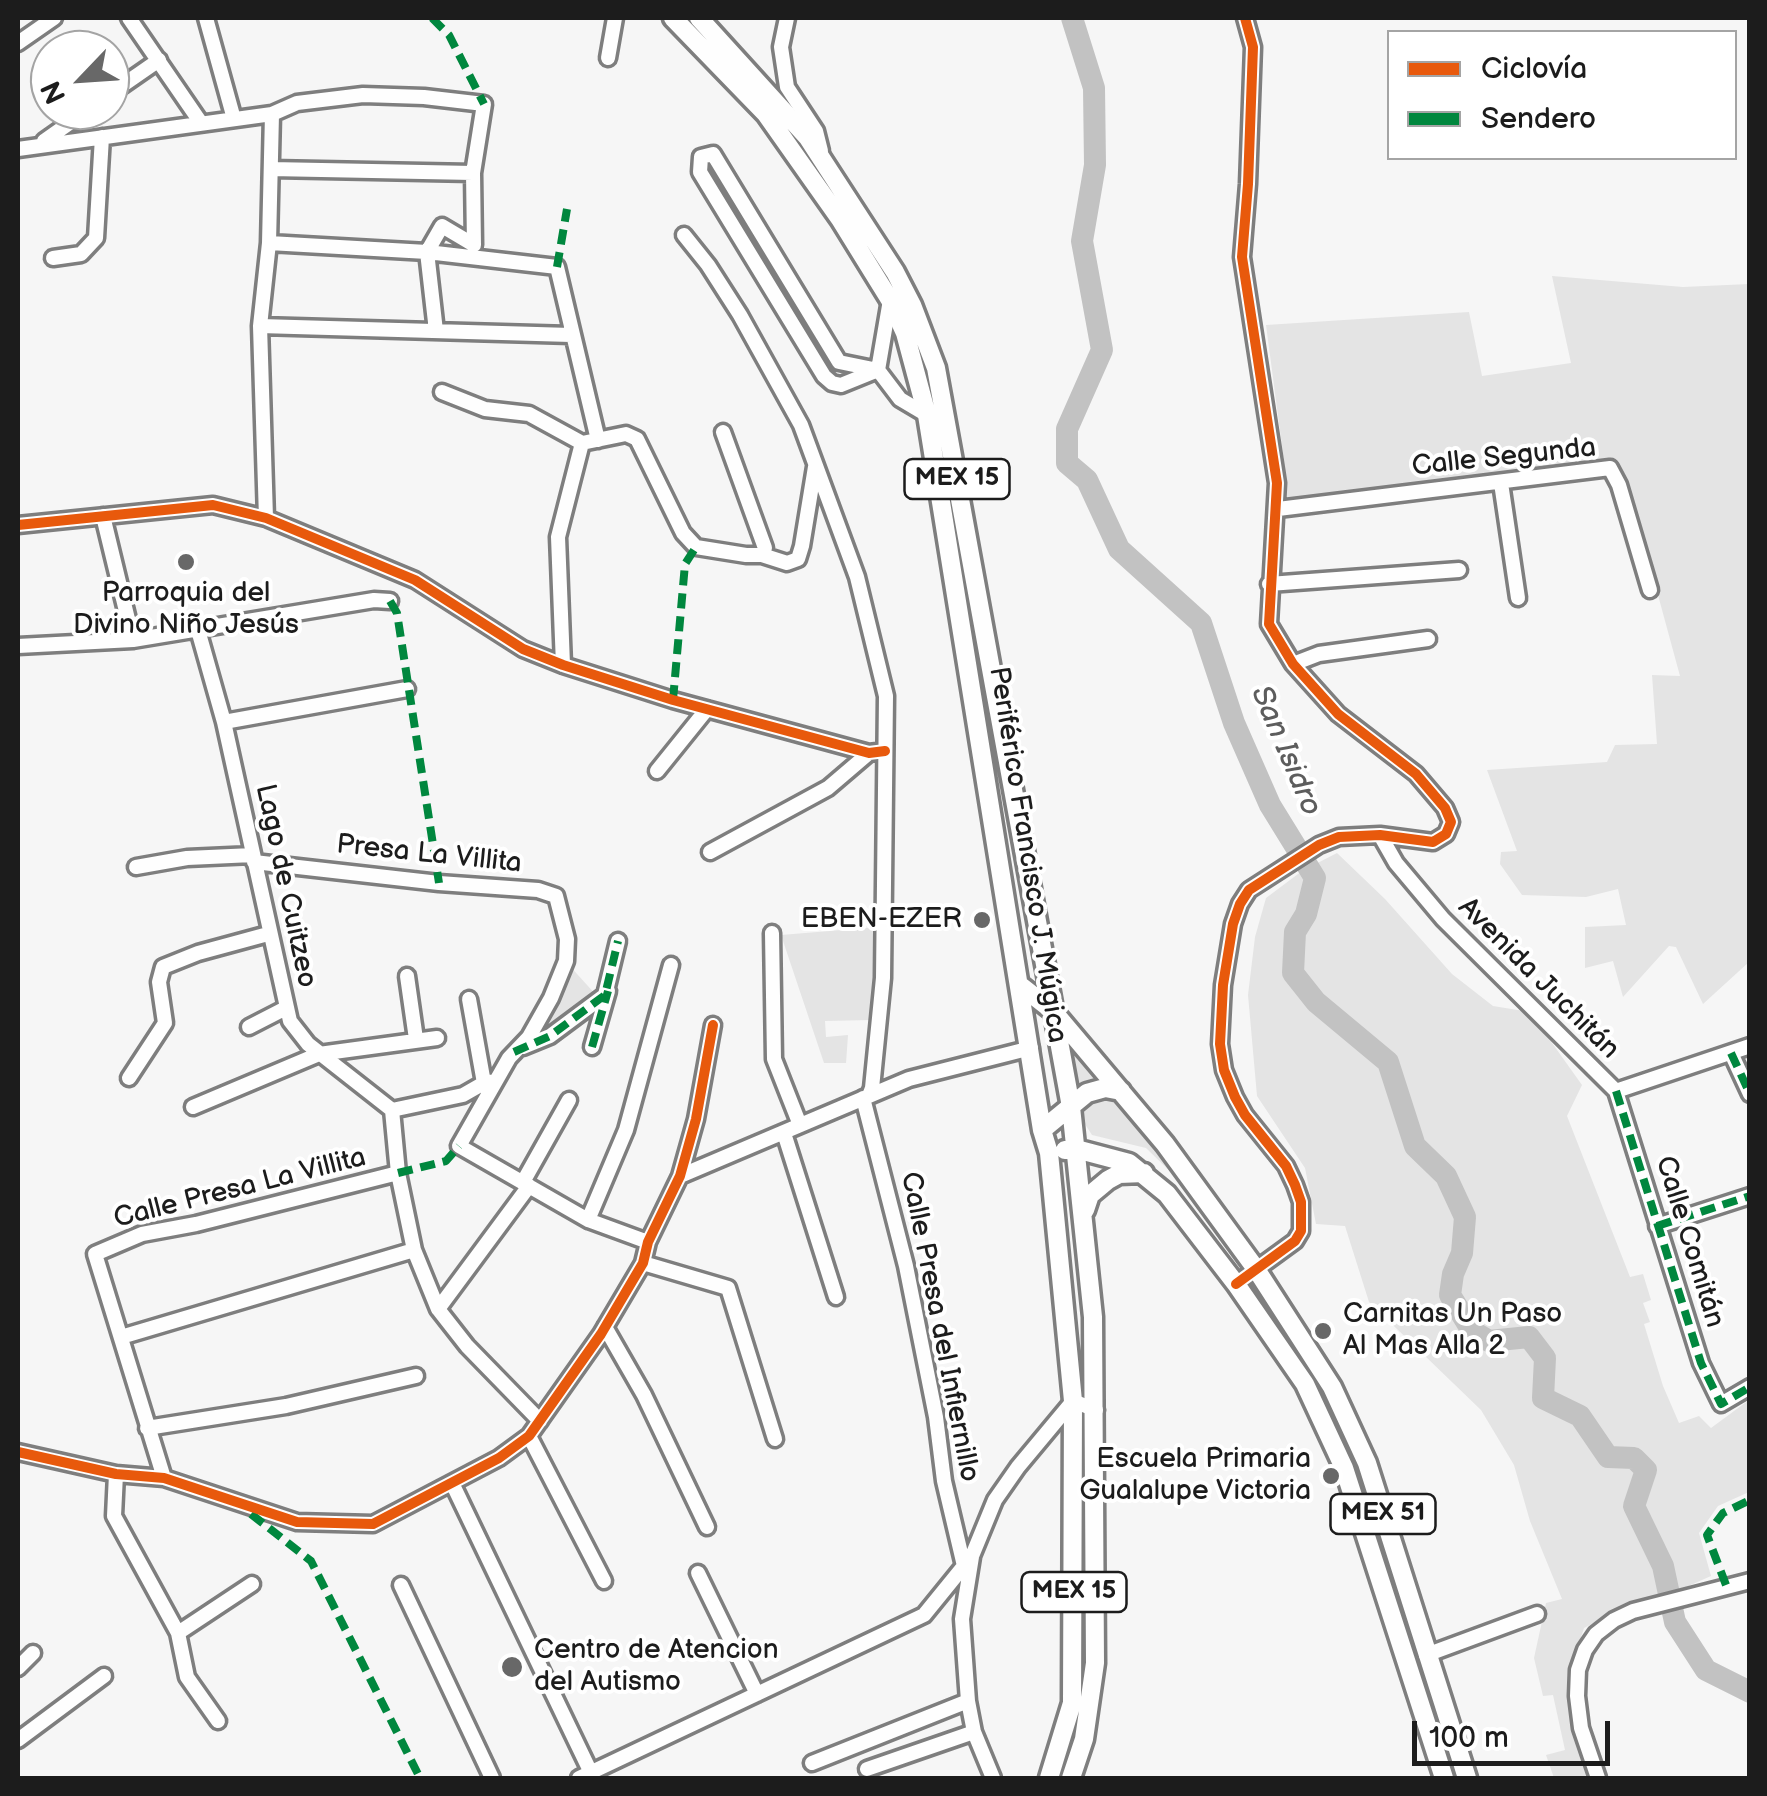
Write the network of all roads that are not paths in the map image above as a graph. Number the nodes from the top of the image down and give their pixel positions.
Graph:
1 (54, 18) edge
2 (129, 18) edge
3 (206, 18) edge
4 (615, 18) edge
5 (674, 18) edge
6 (699, 18) edge
7 (787, 18) edge
8 (1245, 18) edge
9 (18, 43) edge
10 (608, 58) dead end
11 (159, 60) junction
12 (130, 80) edge
13 (272, 114) junction
14 (234, 119) junction
15 (201, 122) junction
16 (60, 130) edge
17 (102, 137) junction
18 (40, 144) junction
19 (18, 149) edge
20 (824, 161) junction
21 (270, 169) junction
22 (473, 173) junction
23 (754, 222) junction
24 (739, 231) junction
25 (684, 235) dead end
26 (269, 243) junction
27 (427, 252) junction
28 (53, 258) dead end
29 (890, 300) junction
30 (808, 314) junction
31 (792, 324) junction
32 (260, 326) junction
33 (436, 332) junction
34 (571, 335) junction
35 (878, 370) junction
36 (442, 392) dead end
37 (927, 415) junction
38 (723, 432) dead end
39 (590, 442) junction
40 (816, 460) junction
41 (1501, 483) junction
42 (1278, 509) junction
43 (102, 516) junction
44 (266, 518) junction
45 (18, 526) edge
46 (762, 554) junction
47 (1460, 570) dead end
48 (1269, 584) junction
49 (1650, 590) dead end
50 (1518, 598) dead end
51 (390, 601) dead end
52 (198, 630) junction
53 (1428, 639) dead end
54 (133, 640) junction
55 (18, 646) edge
56 (563, 664) junction
57 (1294, 664) junction
58 (407, 689) dead end
59 (706, 709) junction
60 (224, 722) junction
61 (885, 751) junction
62 (868, 752) junction
63 (657, 772) dead end
64 (1380, 834) junction
65 (710, 852) dead end
66 (254, 858) junction
67 (136, 867) dead end
68 (772, 933) dead end
69 (268, 934) junction
70 (618, 940) dead end
71 (670, 965) dead end
72 (407, 976) dead end
73 (1021, 986) junction
74 (608, 991) junction
75 (469, 1000) dead end
76 (286, 1008) junction
77 (1053, 1011) junction
78 (713, 1025) dead end
79 (249, 1026) dead end
80 (436, 1038) dead end
81 (416, 1040) junction
82 (1750, 1046) edge
83 (592, 1048) dead end
84 (1031, 1048) junction
85 (514, 1052) junction
86 (1731, 1052) junction
87 (319, 1054) junction
88 (129, 1078) dead end
89 (490, 1082) junction
90 (1121, 1090) junction
91 (1616, 1091) junction
92 (1750, 1094) edge
93 (464, 1095) junction
94 (866, 1097) junction
95 (569, 1100) dead end
96 (193, 1106) dead end
97 (1071, 1107) junction
98 (392, 1110) junction
99 (470, 1125) junction
100 (800, 1125) junction
101 (1042, 1130) junction
102 (784, 1133) junction
103 (1076, 1149) junction
104 (1048, 1152) junction
105 (1144, 1172) junction
106 (398, 1173) junction
107 (680, 1176) junction
108 (526, 1184) junction
109 (1750, 1196) edge
110 (588, 1220) junction
111 (1084, 1226) junction
112 (1657, 1226) junction
113 (648, 1242) junction
114 (414, 1250) junction
115 (644, 1263) junction
116 (1256, 1270) junction
117 (1236, 1284) junction
118 (836, 1297) dead end
119 (438, 1308) junction
120 (605, 1327) junction
121 (121, 1338) junction
122 (416, 1376) dead end
123 (1750, 1387) edge
124 (1073, 1401) junction
125 (1096, 1410) junction
126 (540, 1421) junction
127 (147, 1428) junction
128 (529, 1436) junction
129 (775, 1438) dead end
130 (18, 1452) edge
131 (116, 1474) junction
132 (164, 1478) junction
133 (452, 1484) junction
134 (706, 1527) dead end
135 (968, 1561) junction
136 (698, 1573) dead end
137 (604, 1581) dead end
138 (1750, 1581) edge
139 (252, 1584) dead end
140 (401, 1585) dead end
141 (1536, 1614) dead end
142 (178, 1633) junction
143 (33, 1653) dead end
144 (1426, 1655) junction
145 (18, 1668) edge
146 (104, 1676) dead end
147 (758, 1694) junction
148 (968, 1701) junction
149 (218, 1721) dead end
150 (974, 1732) junction
151 (18, 1740) edge
152 (812, 1763) dead end
153 (867, 1769) dead end
154 (588, 1776) edge
155 (987, 1776) edge
156 (492, 1778) edge
157 (1048, 1778) edge
158 (1071, 1778) edge
159 (1444, 1778) edge
160 (1466, 1778) edge
161 (1598, 1778) edge

1 - 9 street
2 - 11 street
3 - 14 street
4 - 10 street
5 - 29 main road, Periférico Francisco J. Múgica / MEX 15
6 - 20 main road, Periférico Francisco J. Múgica / MEX 15
7 - 20 street
8 - 42 street
11 - 12 street
11 - 15 street
13 - 14 street
13 - 21 street
13 - 22 street
14 - 15 street
15 - 17 street
16 - 18 street
17 - 18 street
17 - 28 street
18 - 19 street
20 - 77 main road, Periférico Francisco J. Múgica / MEX 15
21 - 22 street
21 - 26 street
22 - 27 street
23 - 24 street
23 - 24 street
23 - 30 street
24 - 31 street
25 - 40 street, Calle Presa del Infiernillo
26 - 27 street
26 - 32 street
27 - 33 street
27 - 34 street
29 - 35 street
29 - 37 main road, Periférico Francisco J. Múgica / MEX 15
30 - 31 street
30 - 35 street
31 - 35 street
32 - 33 street
32 - 44 street
33 - 34 street
34 - 39 street
35 - 37 street
36 - 39 street
37 - 73 main road, Periférico Francisco J. Múgica / MEX 15
38 - 46 street
39 - 46 street
39 - 56 street
40 - 46 street
40 - 61 street, Calle Presa del Infiernillo
41 - 42 street, Calle Segunda
41 - 49 street, Calle Segunda
41 - 50 street
42 - 48 street
43 - 44 street
43 - 45 street
43 - 54 street
44 - 56 street
47 - 48 street
48 - 57 street
51 - 52 street
52 - 54 street
52 - 60 street, Lago de Cuitzeo
53 - 57 street
54 - 55 street
56 - 59 street
57 - 64 street
58 - 60 street
59 - 62 street
59 - 63 street
60 - 66 street, Lago de Cuitzeo
61 - 62 street
61 - 94 street, Calle Presa del Infiernillo
62 - 65 street
64 - 91 street, Avenida Juchitán
64 - 116 street
66 - 67 street
66 - 69 street, Lago de Cuitzeo
66 - 85 street, Presa La Villita
68 - 100 street
69 - 76 street, Lago de Cuitzeo
69 - 88 street
70 - 74 street
71 - 110 street
72 - 81 street
73 - 77 main road, MEX 51
73 - 84 main road, Periférico Francisco J. Múgica / MEX 15
74 - 83 street
74 - 85 street
75 - 89 street
76 - 79 street
76 - 87 street, Lago de Cuitzeo
77 - 90 main road, MEX 51
77 - 97 main road, Periférico Francisco J. Múgica / MEX 15
78 - 107 street
80 - 81 street
81 - 87 street
82 - 86 street, Avenida Juchitán
84 - 94 street
84 - 101 main road, Periférico Francisco J. Múgica / MEX 15
85 - 89 street, Presa La Villita
86 - 91 street, Avenida Juchitán
86 - 92 street
87 - 96 street
87 - 98 street, Lago de Cuitzeo
89 - 93 street
89 - 99 street, Presa La Villita
90 - 97 main road
90 - 116 main road, MEX 51
91 - 112 street, Calle Comitán
93 - 98 street
93 - 99 street
94 - 100 street
94 - 135 street, Calle Presa del Infiernillo
95 - 108 street
97 - 101 main road
97 - 103 main road, Periférico Francisco J. Múgica / MEX 15
98 - 106 street
99 - 108 street, Presa La Villita
100 - 102 street
101 - 104 main road, Periférico Francisco J. Múgica / MEX 15
102 - 107 street
102 - 118 street
103 - 104 main road, MEX 51
103 - 105 main road, MEX 51
103 - 111 main road, Periférico Francisco J. Múgica / MEX 15
104 - 124 main road, Periférico Francisco J. Múgica / MEX 15
105 - 111 main road
105 - 117 main road, MEX 51
106 - 114 street
106 - 121 street, Calle Presa La Villita
107 - 113 street
108 - 110 street
108 - 119 street
109 - 112 street
110 - 113 street
111 - 125 main road, Periférico Francisco J. Múgica / MEX 15
112 - 123 street, Calle Comitán
113 - 115 street
114 - 119 street
114 - 121 street
115 - 120 street
115 - 129 street
116 - 117 street
116 - 144 main road, MEX 51
117 - 159 main road, MEX 51
119 - 126 street
120 - 126 street
120 - 134 street
121 - 127 street
122 - 127 street
124 - 125 street
124 - 135 street
124 - 157 main road, Periférico Francisco J. Múgica / MEX 15
125 - 158 main road, Periférico Francisco J. Múgica / MEX 15
126 - 128 street
127 - 132 street
128 - 133 street
128 - 137 street
130 - 131 street
131 - 132 street
131 - 142 street
132 - 133 street
133 - 154 street
135 - 147 street
135 - 148 street, Calle Presa del Infiernillo
136 - 147 street
138 - 161 street
139 - 142 street
140 - 156 street
141 - 144 street
142 - 149 street
143 - 145 street
144 - 160 main road, MEX 51
146 - 151 street
147 - 154 street
148 - 150 street, Calle Presa del Infiernillo
148 - 152 street
150 - 153 street
150 - 155 street, Calle Presa del Infiernillo

